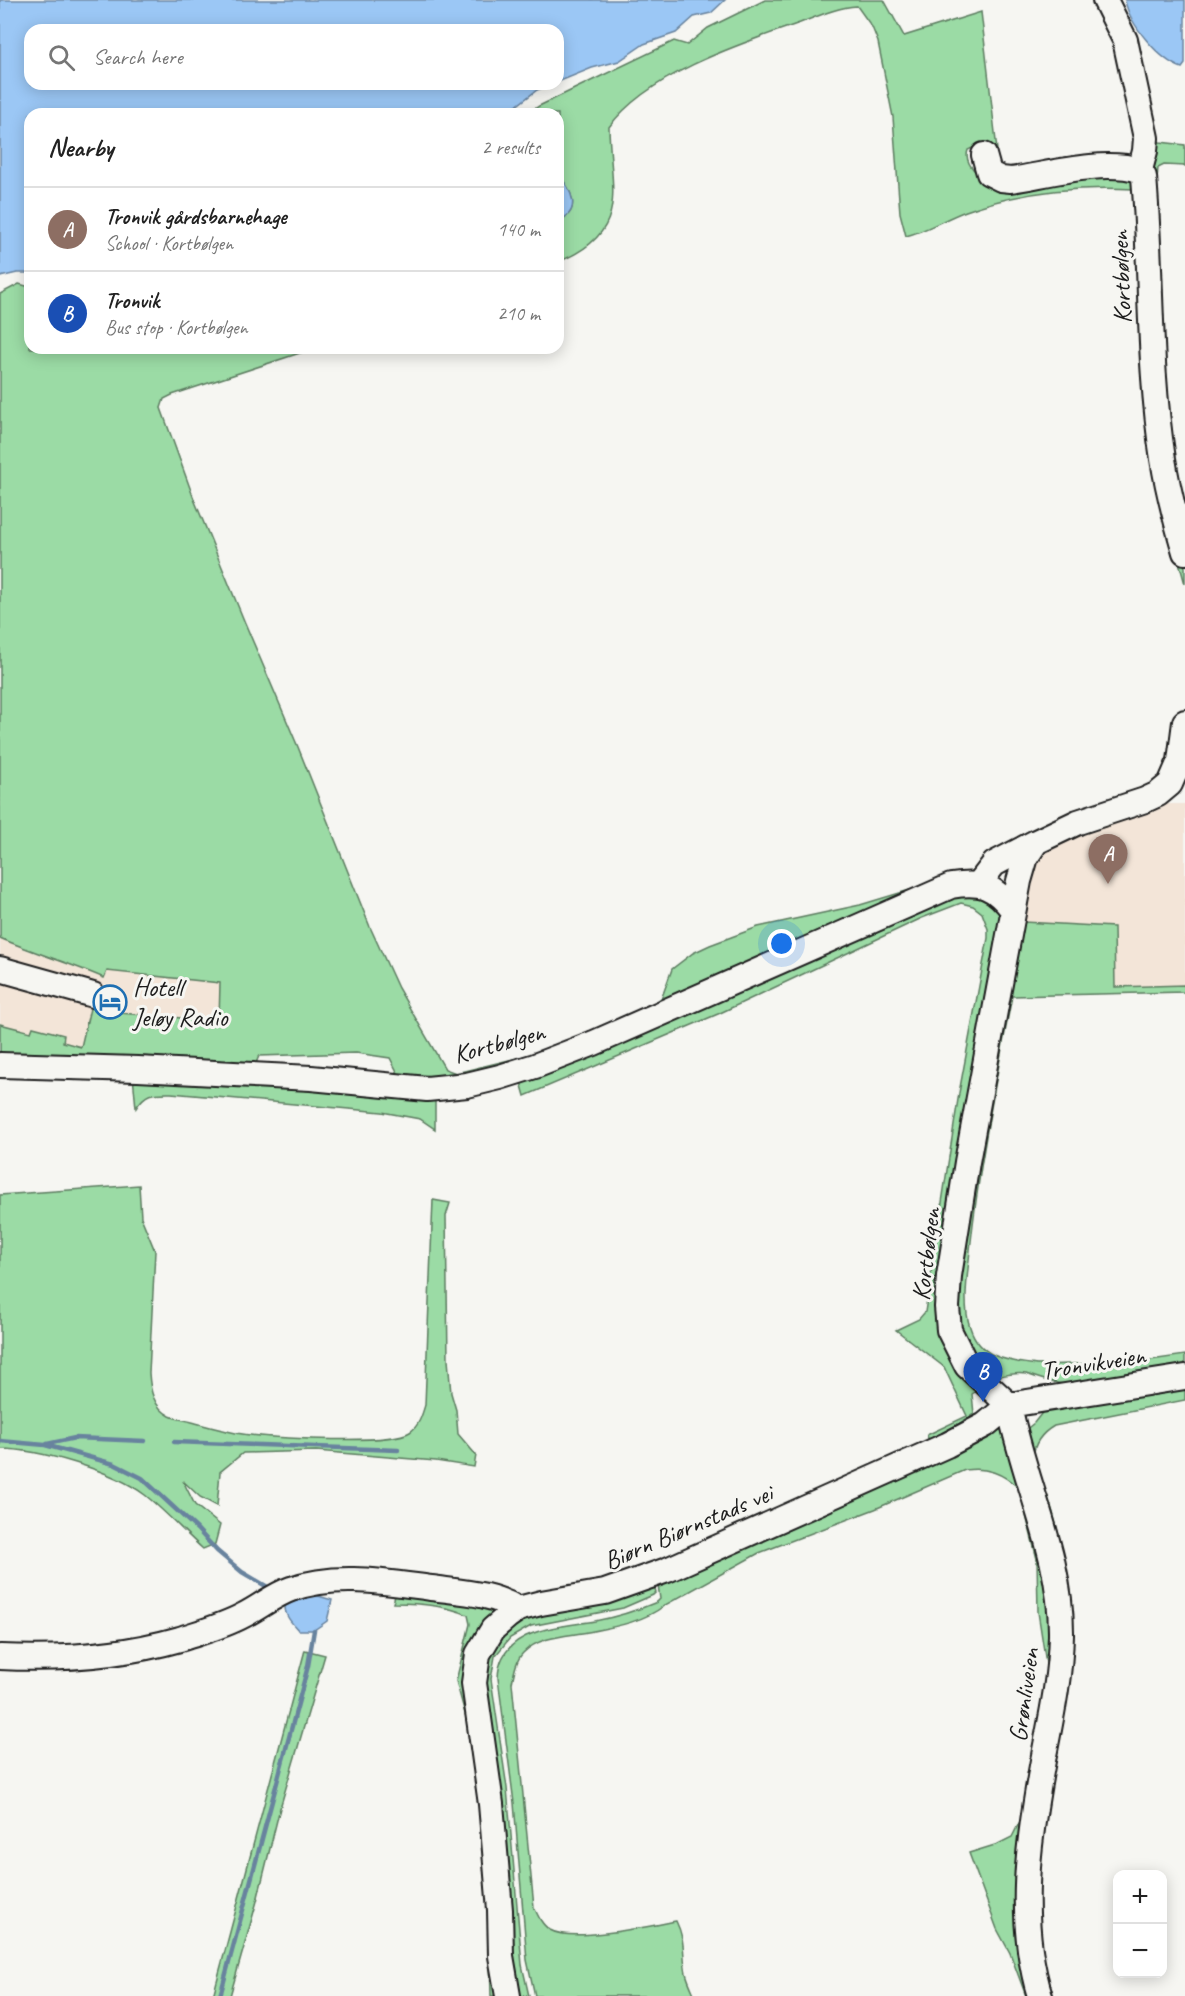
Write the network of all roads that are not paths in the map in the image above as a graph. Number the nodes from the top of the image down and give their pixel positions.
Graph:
1 (1105, 0) edge
2 (984, 155) dead end
3 (1140, 170) junction
4 (1185, 552) edge
5 (1185, 722) edge
6 (1036, 842) junction
7 (978, 885) junction
8 (1013, 910) junction
9 (0, 969) edge
10 (93, 995) dead end
11 (0, 1065) edge
12 (1185, 1377) edge
13 (1009, 1405) junction
14 (518, 1609) junction
15 (0, 1657) edge
16 (508, 1996) edge
17 (1040, 1996) edge

1 - 3 street
2 - 3 street
3 - 4 street, Kortbølgen
5 - 6 street
6 - 7 street
6 - 8 street, Kortbølgen
7 - 8 street
7 - 11 street, Kortbølgen
8 - 13 street, Kortbølgen
9 - 10 street
12 - 13 street, Tronvikveien
13 - 14 street, Biørn Biørnstads vei
13 - 17 street, Grønliveien
14 - 15 street
14 - 16 street, Biørn Biørnstads vei

